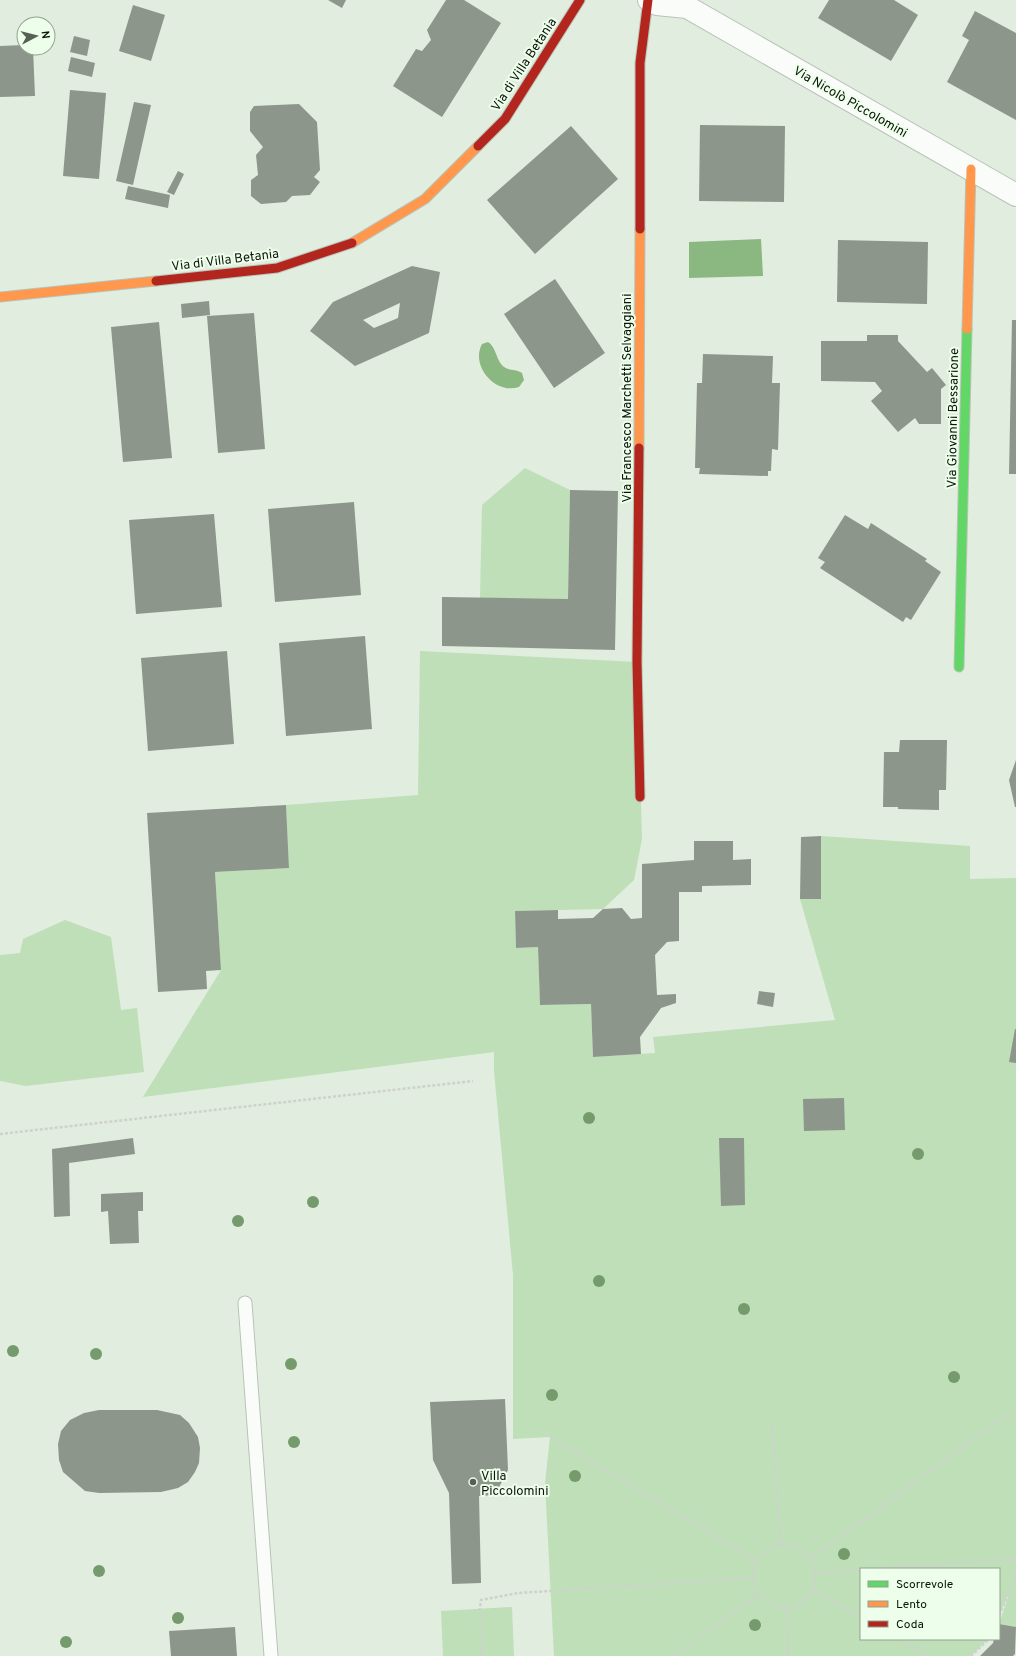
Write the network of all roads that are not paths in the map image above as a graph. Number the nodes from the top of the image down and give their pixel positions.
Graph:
1 (580, 0) edge
2 (648, 0) edge
3 (684, 3) edge
4 (971, 169) junction
5 (1015, 191) edge
6 (0, 297) edge
7 (959, 667) dead end
8 (640, 797) dead end
9 (245, 1303) dead end
10 (271, 1656) edge

1 - 6 street, Via di Villa Betania
2 - 3 street, Via Nicolò Piccolomini
2 - 8 street, Via Francesco Marchetti Selvaggiani
3 - 4 street, Via Nicolò Piccolomini
4 - 5 street, Via Nicolò Piccolomini
4 - 7 street, Via Giovanni Bessarione
9 - 10 lane

